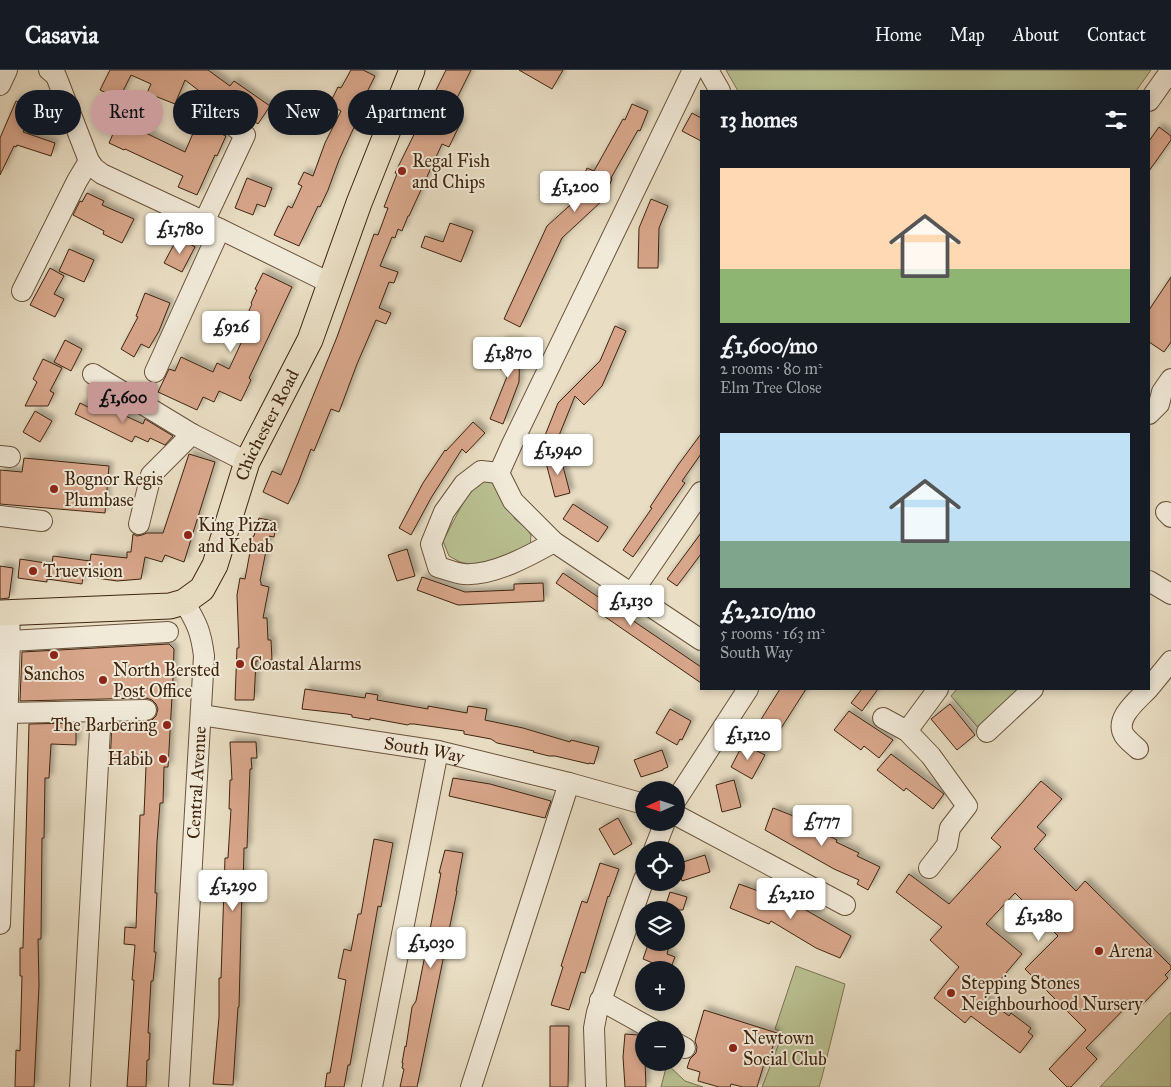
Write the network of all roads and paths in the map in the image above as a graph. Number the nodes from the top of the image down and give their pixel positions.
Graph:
1 (7, 70) edge
2 (49, 70) edge
3 (412, 70) edge
4 (693, 70) edge
5 (708, 70) edge
6 (1170, 70) edge
7 (0, 85) edge
8 (719, 90) edge
9 (1150, 100) edge
10 (245, 135) edge
11 (89, 161) junction
12 (212, 225) junction
13 (330, 283) junction
14 (22, 291) dead end
15 (155, 372) dead end
16 (92, 374) dead end
17 (1163, 387) edge
18 (1150, 413) edge
19 (192, 434) junction
20 (247, 462) junction
21 (500, 474) junction
22 (700, 493) edge
23 (0, 516) edge
24 (42, 520) dead end
25 (139, 524) dead end
26 (554, 542) junction
27 (1150, 581) edge
28 (632, 593) junction
29 (1171, 594) edge
30 (184, 602) junction
31 (140, 608) junction
32 (5, 612) edge
33 (168, 632) dead end
34 (140, 634) junction
35 (700, 639) edge
36 (10, 641) junction
37 (1171, 661) edge
38 (1150, 686) edge
39 (747, 690) edge
40 (937, 690) edge
41 (1032, 690) edge
42 (1146, 690) edge
43 (146, 710) dead end
44 (101, 711) junction
45 (201, 715) junction
46 (883, 718) dead end
47 (5, 722) edge
48 (907, 731) junction
49 (987, 732) dead end
50 (1138, 749) dead end
51 (438, 751) junction
52 (569, 783) junction
53 (685, 786) edge
54 (635, 801) edge
55 (685, 820) edge
56 (929, 868) dead end
57 (639, 891) edge
58 (845, 905) dead end
59 (0, 924) edge
60 (600, 1000) junction
61 (638, 1021) edge
62 (80, 1087) edge
63 (179, 1087) edge
64 (372, 1087) edge
65 (471, 1087) edge
66 (596, 1087) edge

1 - 7 street
2 - 11 street
3 - 13 main road, Chichester Road
4 - 21 street
5 - 8 street
6 - 9 street
10 - 12 street
11 - 12 street
11 - 14 street
12 - 13 street
12 - 15 street
13 - 20 main road, Chichester Road
16 - 19 street
17 - 18 street
19 - 20 street
19 - 25 street
20 - 30 main road, Chichester Road
21 - 26 street
21 - 26 street
22 - 28 street
23 - 24 street
26 - 28 street
27 - 29 street
28 - 35 street
30 - 31 main road, Chichester Road
30 - 45 street, Central Avenue
31 - 32 main road, Chichester Road
31 - 34 street
32 - 36 street
33 - 34 street
34 - 36 street
36 - 47 street
37 - 38 street
39 - 53 street
40 - 48 street
41 - 49 street
42 - 50 street
43 - 44 street
44 - 47 street
44 - 62 street
45 - 51 street, South Way
45 - 63 street, Central Avenue
46 - 48 street
47 - 59 street
48 - 56 street
51 - 52 street, South Way
51 - 64 street
52 - 54 street, South Way
52 - 65 street
55 - 58 street
57 - 60 street
60 - 61 street
60 - 66 street

